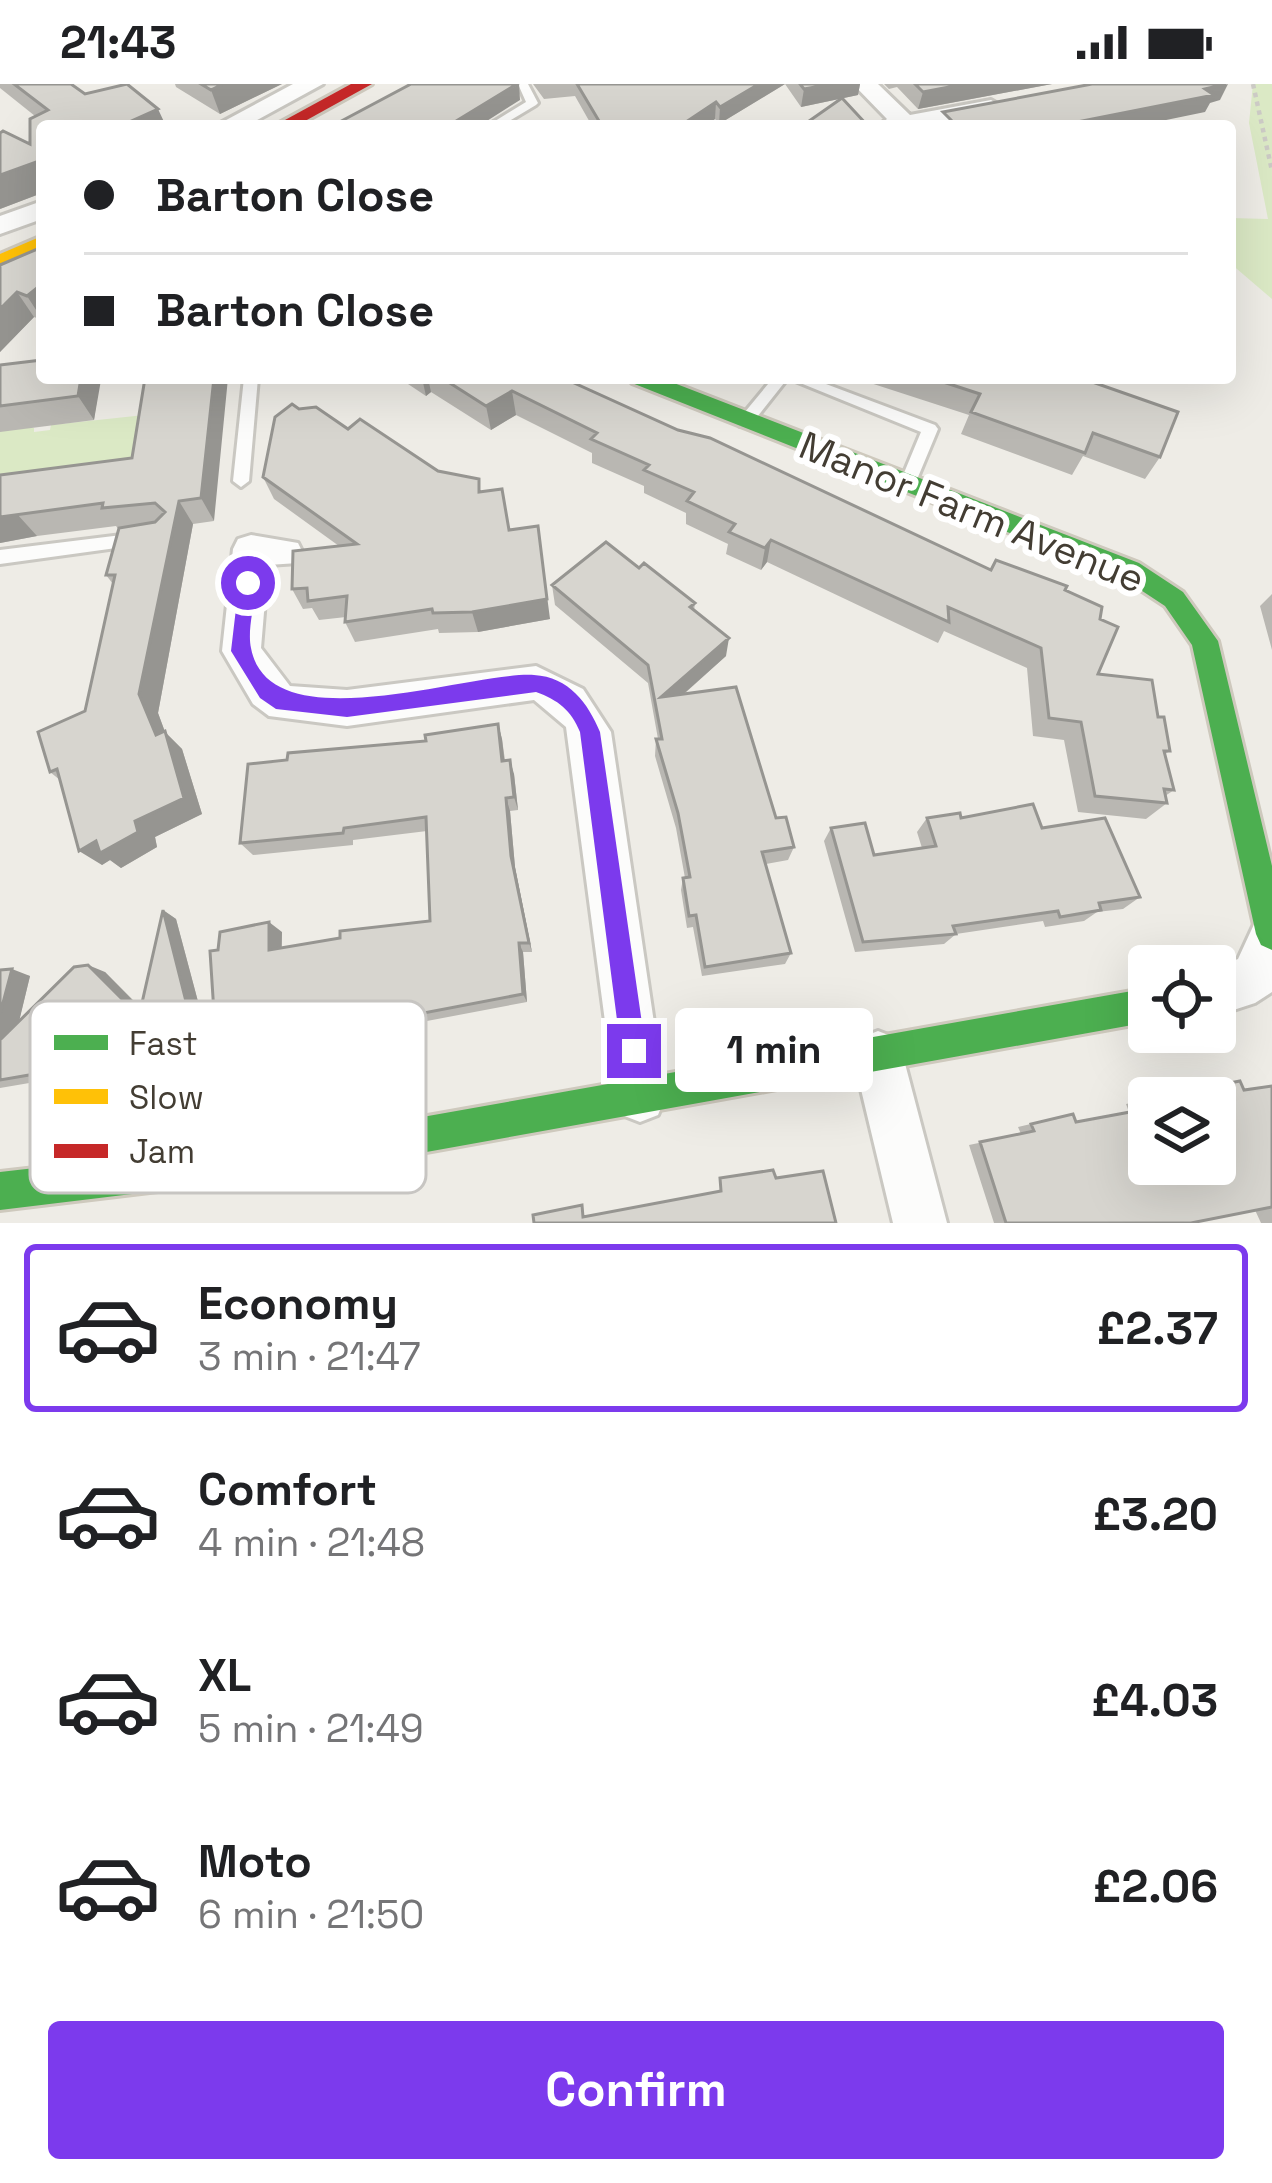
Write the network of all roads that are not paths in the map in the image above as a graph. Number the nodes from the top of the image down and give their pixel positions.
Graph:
1 (523, 84) edge
2 (865, 84) edge
3 (358, 85) edge
4 (394, 94) edge
5 (318, 101) edge
6 (1021, 101) edge
7 (248, 120) edge
8 (291, 120) edge
9 (504, 120) edge
10 (894, 120) edge
11 (919, 120) edge
12 (36, 211) edge
13 (0, 226) edge
14 (36, 240) edge
15 (36, 241) edge
16 (0, 250) edge
17 (0, 261) edge
18 (36, 268) edge
19 (0, 284) edge
20 (250, 384) edge
21 (654, 384) edge
22 (776, 384) edge
23 (811, 384) edge
24 (745, 422) junction
25 (242, 481) dead end
26 (907, 487) junction
27 (168, 535) edge
28 (285, 553) dead end
29 (0, 557) edge
30 (1272, 935) edge
31 (1236, 989) edge
32 (1128, 1009) edge
33 (878, 1056) junction
34 (640, 1096) junction
35 (426, 1134) edge
36 (30, 1187) edge
37 (0, 1191) edge
38 (920, 1223) edge

1 - 9 lane
2 - 10 street
3 - 5 street
4 - 5 street
5 - 7 street
5 - 8 street
6 - 11 street
12 - 13 street
14 - 16 street
15 - 17 street
18 - 19 street
20 - 25 lane
21 - 24 street, Manor Farm Avenue
22 - 24 lane
23 - 26 lane
24 - 26 street, Manor Farm Avenue
26 - 30 street, Manor Farm Avenue
27 - 29 lane
28 - 34 street
30 - 31 street, Manor Farm Avenue
32 - 33 street
33 - 34 street
33 - 38 street
34 - 35 street
36 - 37 street

